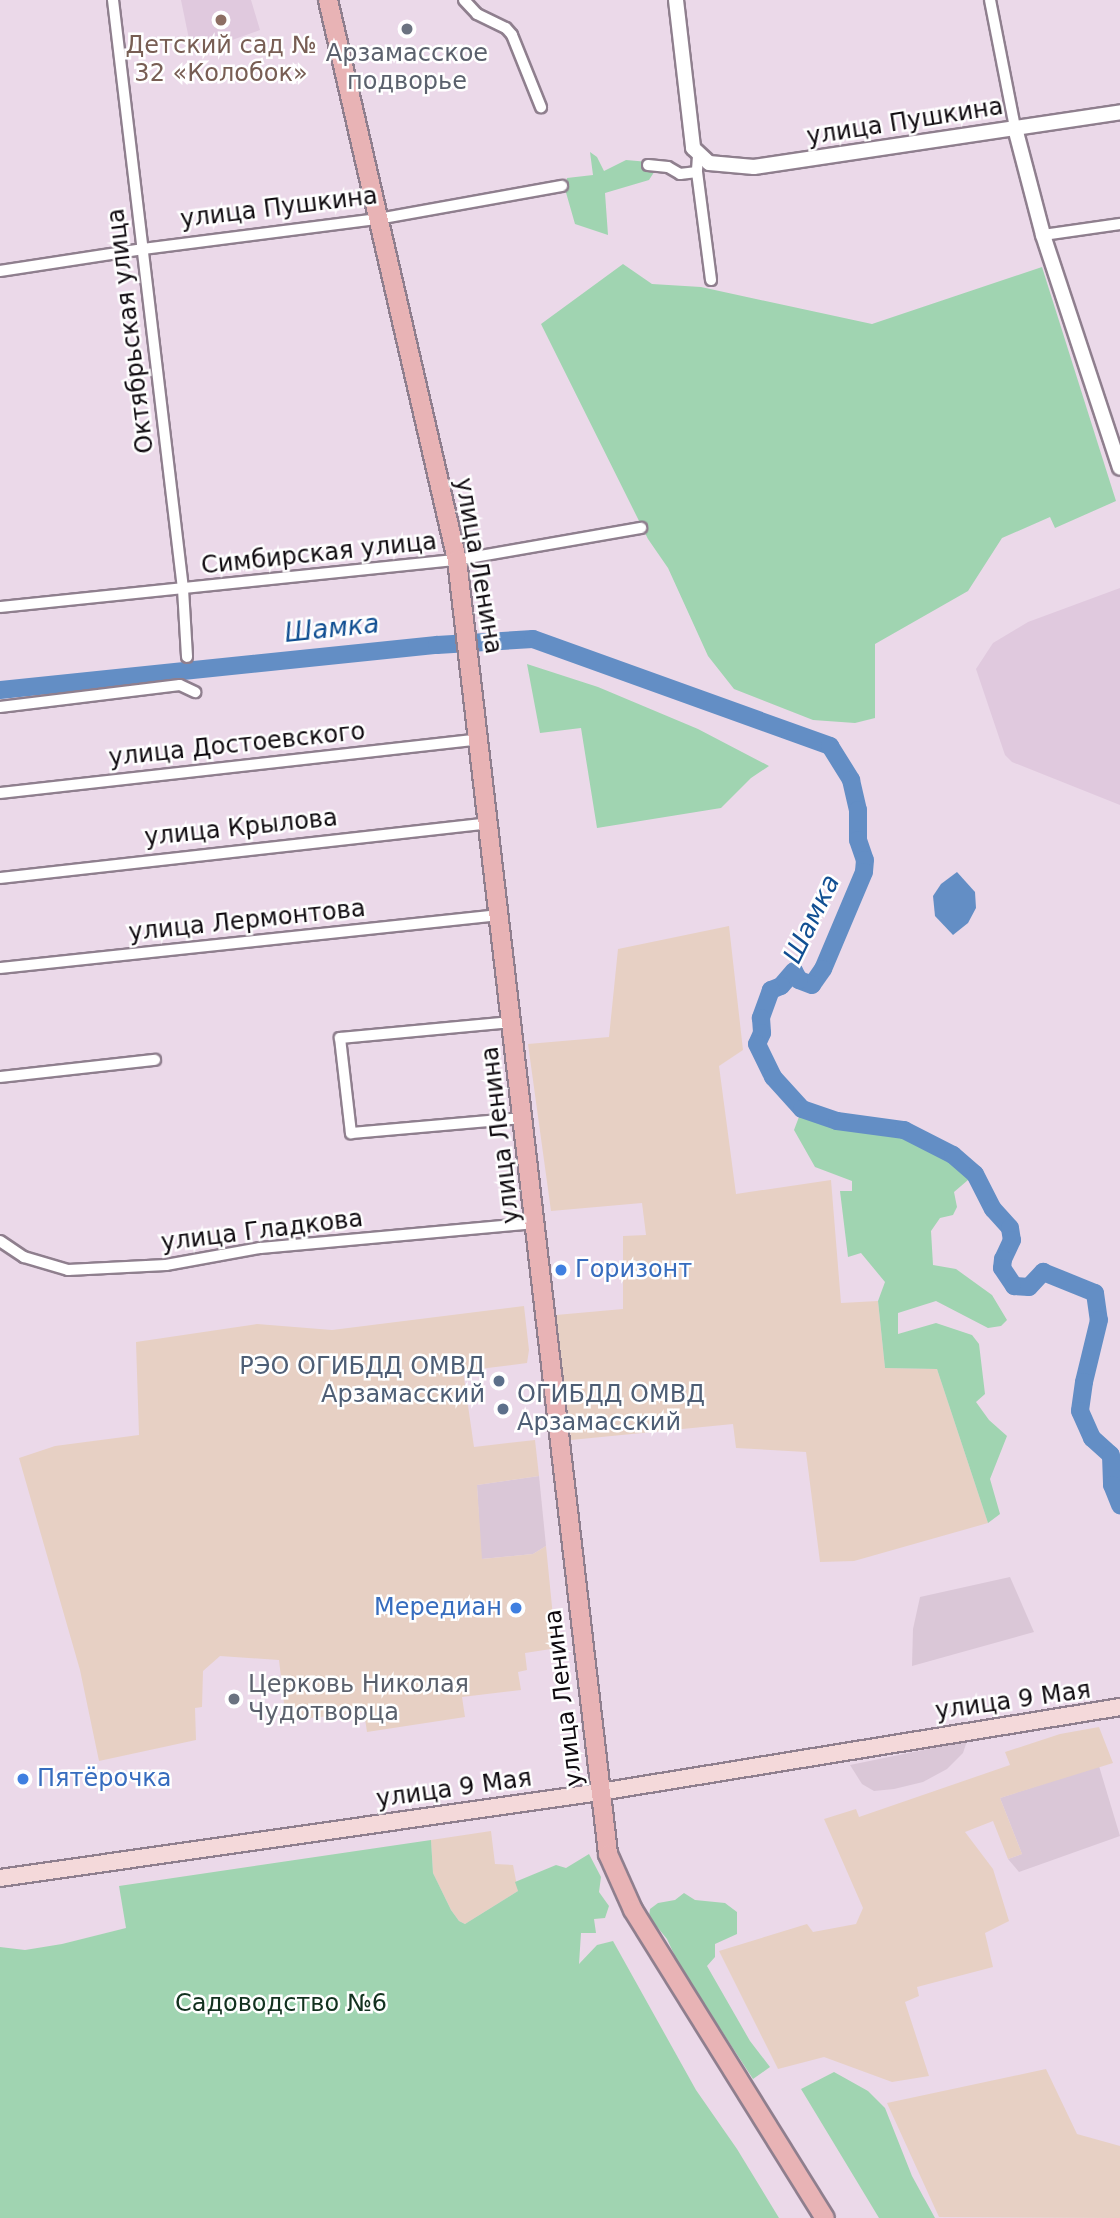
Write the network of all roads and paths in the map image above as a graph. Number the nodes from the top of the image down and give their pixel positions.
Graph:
1 (113, 0) edge
2 (328, 0) edge
3 (464, 0) edge
4 (676, 0) edge
5 (990, 0) edge
6 (541, 107) dead end
7 (1120, 112) edge
8 (1015, 128) junction
9 (698, 156) junction
10 (648, 165) dead end
11 (696, 172) junction
12 (562, 186) dead end
13 (378, 219) junction
14 (1120, 225) edge
15 (1043, 235) junction
16 (142, 248) junction
17 (0, 271) edge
18 (711, 280) dead end
19 (1120, 468) edge
20 (641, 528) dead end
21 (457, 560) junction
22 (183, 589) junction
23 (0, 607) edge
24 (187, 657) dead end
25 (189, 686) dead end
26 (0, 707) edge
27 (479, 740) junction
28 (0, 793) edge
29 (488, 823) junction
30 (0, 878) edge
31 (499, 915) junction
32 (0, 968) edge
33 (512, 1023) junction
34 (155, 1060) dead end
35 (0, 1077) edge
36 (523, 1118) junction
37 (536, 1223) junction
38 (0, 1241) edge
39 (1120, 1707) edge
40 (600, 1792) junction
41 (0, 1878) edge
42 (825, 2218) edge

1 - 16 street, Октябрьская улица
2 - 13 main road, улица Ленина
3 - 6 street
4 - 9 street
5 - 8 street
7 - 8 street, улица Пушкина
8 - 9 street, улица Пушкина
8 - 15 street
9 - 11 street
10 - 11 street
11 - 18 street
12 - 13 street, улица Пушкина
13 - 16 street, улица Пушкина
13 - 21 main road, улица Ленина
14 - 15 street
15 - 19 street
16 - 17 street, улица Пушкина
16 - 22 street, Октябрьская улица
20 - 21 street, Симбирская улица
21 - 22 street, Симбирская улица
21 - 27 main road, улица Ленина
22 - 23 street, Симбирская улица
22 - 24 street, Октябрьская улица
25 - 26 street
27 - 28 street, улица Достоевского
27 - 29 main road, улица Ленина
29 - 30 street, улица Крылова
29 - 31 main road, улица Ленина
31 - 32 street, улица Лермонтова
31 - 33 main road, улица Ленина
33 - 36 main road, улица Ленина
33 - 36 street
34 - 35 street
36 - 37 main road, улица Ленина
37 - 38 street, улица Гладкова
37 - 40 main road, улица Ленина
39 - 40 main road, улица 9 Мая
40 - 41 main road, улица 9 Мая
40 - 42 main road, улица Ленина

